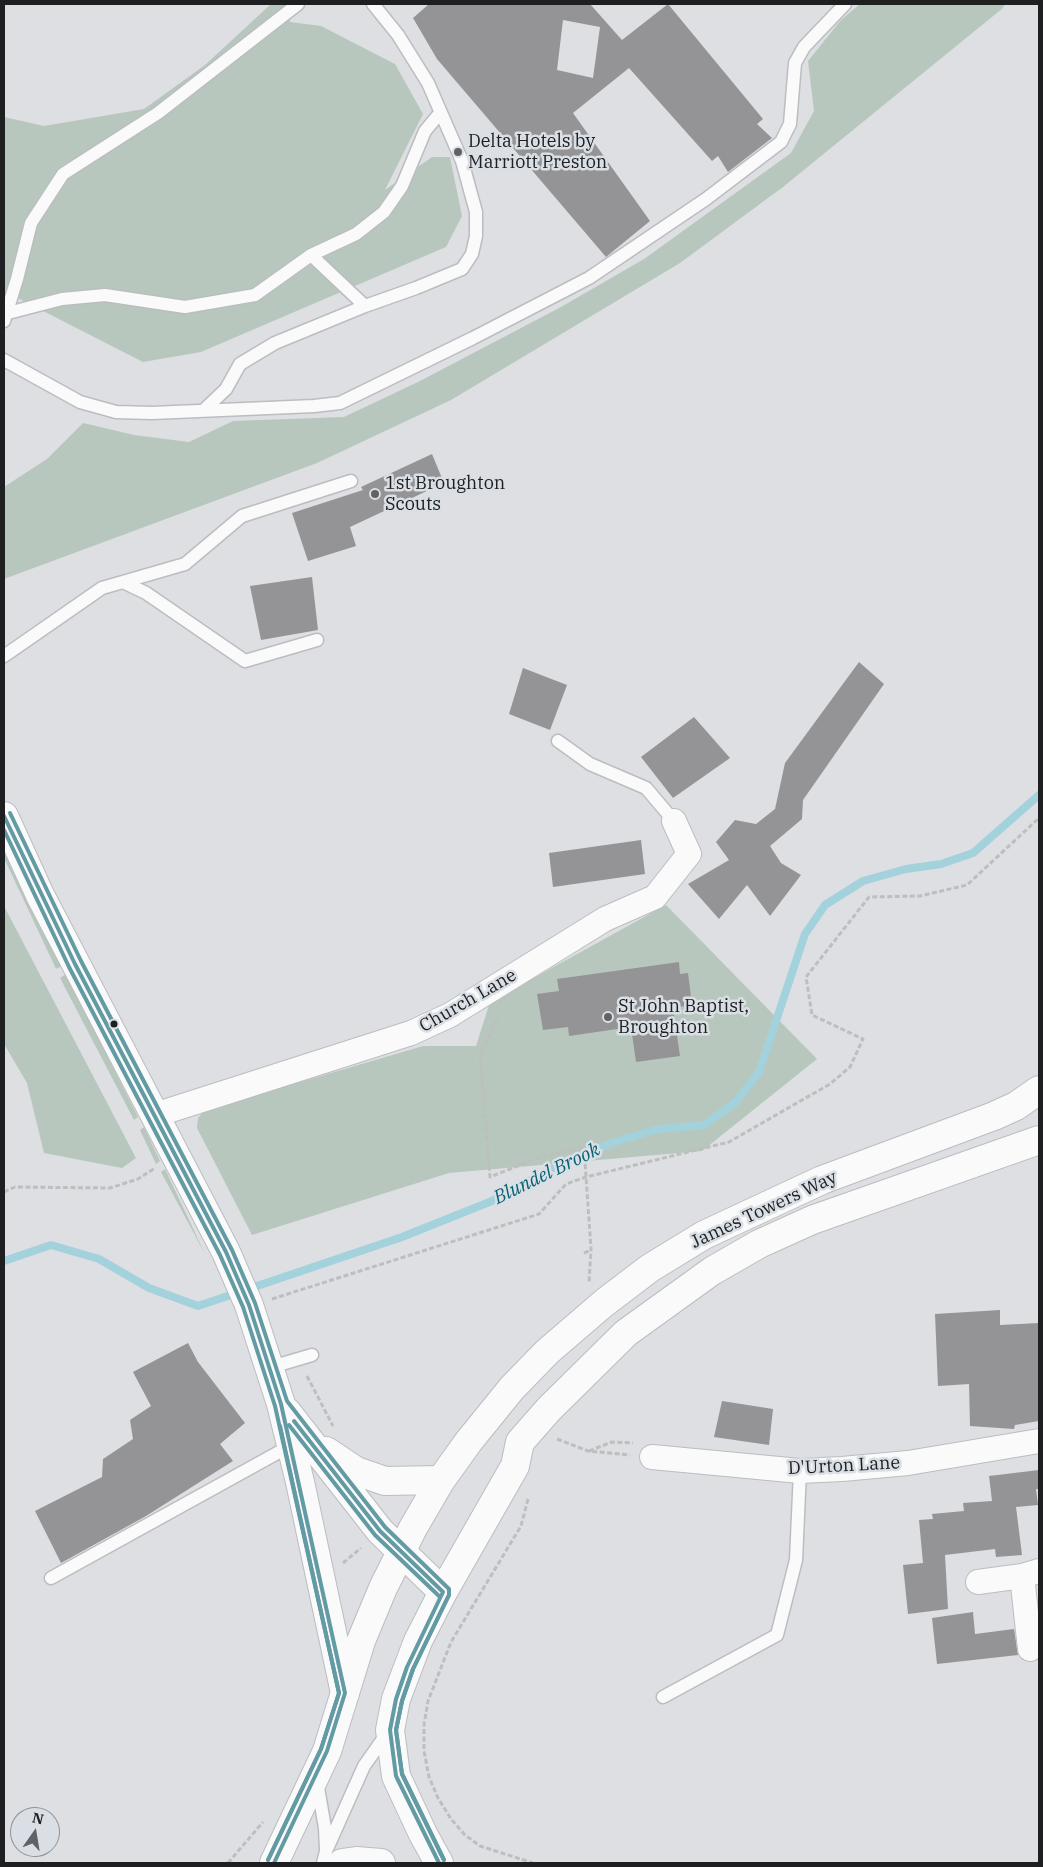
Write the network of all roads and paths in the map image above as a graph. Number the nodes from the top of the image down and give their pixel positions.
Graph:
1 (298, 4) edge
2 (373, 4) edge
3 (845, 4) edge
4 (440, 113) junction
5 (311, 255) junction
6 (364, 306) junction
7 (6, 317) edge
8 (4, 360) edge
9 (205, 410) junction
10 (351, 481) dead end
11 (123, 582) junction
12 (317, 640) dead end
13 (4, 656) edge
14 (558, 741) dead end
15 (4, 816) edge
16 (1039, 818) edge
17 (674, 821) joint
18 (497, 1020) dead end
19 (1039, 1090) edge
20 (155, 1115) junction
21 (1039, 1140) edge
22 (586, 1177) junction
23 (138, 1179) dead end
24 (4, 1192) edge
25 (584, 1253) dead end
26 (260, 1303) junction
27 (312, 1355) dead end
28 (268, 1368) junction
29 (294, 1437) junction
30 (553, 1437) dead end
31 (1039, 1441) edge
32 (652, 1457) joint
33 (800, 1471) junction
34 (441, 1480) junction
35 (528, 1495) dead end
36 (369, 1542) dead end
37 (402, 1551) junction
38 (338, 1566) dead end
39 (1030, 1574) edge
40 (51, 1578) dead end
41 (978, 1582) dead end
42 (443, 1592) junction
43 (1030, 1649) dead end
44 (346, 1693) junction
45 (663, 1697) dead end
46 (390, 1730) junction
47 (316, 1777) junction
48 (268, 1816) dead end
49 (330, 1859) edge
50 (228, 1863) edge
51 (274, 1863) edge
52 (381, 1863) edge
53 (439, 1863) edge
54 (533, 1863) edge

1 - 7 lane
2 - 4 lane
3 - 9 lane
4 - 5 lane
4 - 6 lane
5 - 6 lane
5 - 7 lane
6 - 9 lane
8 - 9 lane
10 - 11 lane
11 - 12 lane
11 - 13 lane
14 - 17 lane
15 - 20 main road
16 - 22 path
17 - 20 street, Church Lane
18 - 22 path
19 - 34 main road, James Towers Way
20 - 26 main road
21 - 42 main road, James Towers Way
22 - 25 path
22 - 26 path
23 - 24 path
26 - 28 main road
27 - 28 lane
28 - 29 main road
29 - 34 main road
29 - 37 main road
29 - 40 lane
29 - 44 main road
30 - 32 path
31 - 33 street, D'Urton Lane
32 - 33 street, D'Urton Lane
33 - 45 lane
34 - 37 main road, James Towers Way
35 - 54 path
36 - 38 path
37 - 42 main road
37 - 44 main road, James Towers Way
39 - 41 street
39 - 43 street
42 - 46 main road, James Towers Way
44 - 47 main road, James Towers Way
46 - 49 lane
46 - 53 main road, James Towers Way
47 - 49 lane
47 - 51 main road, James Towers Way
48 - 50 path
49 - 52 main road

